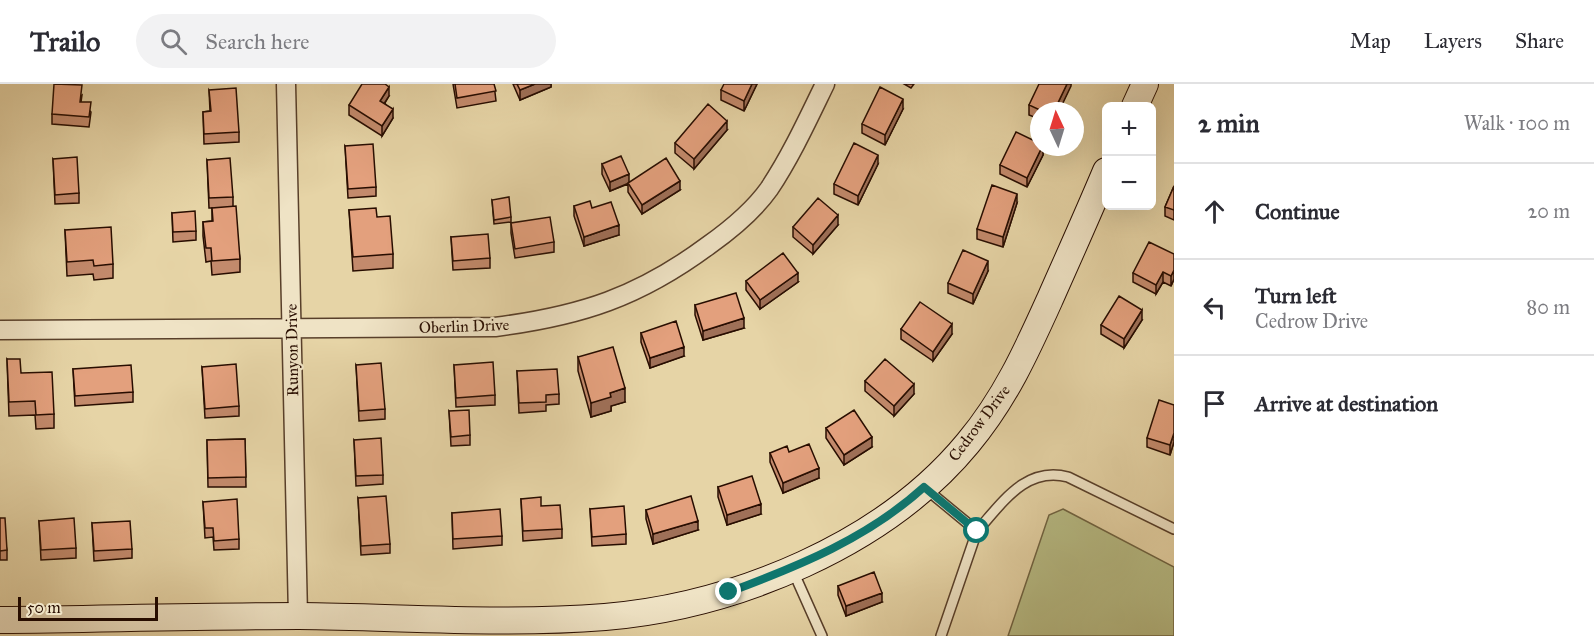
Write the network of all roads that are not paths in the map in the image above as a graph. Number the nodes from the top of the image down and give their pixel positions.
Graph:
1 (286, 84) edge
2 (825, 84) edge
3 (1145, 84) edge
4 (1137, 102) edge
5 (1102, 182) edge
6 (292, 328) junction
7 (0, 330) edge
8 (924, 487) junction
9 (1174, 529) edge
10 (977, 531) junction
11 (791, 569) junction
12 (298, 616) junction
13 (0, 620) edge
14 (822, 636) edge
15 (941, 636) edge

1 - 6 street, Runyon Drive
2 - 6 street, Oberlin Drive
3 - 4 street
5 - 8 street, Cedrow Drive
6 - 7 street, Oberlin Drive
6 - 12 street, Runyon Drive
8 - 10 lane
8 - 11 street, Cedrow Drive
9 - 10 lane
10 - 15 lane
11 - 12 street, Cedrow Drive
11 - 14 lane
12 - 13 street, Cedrow Drive

